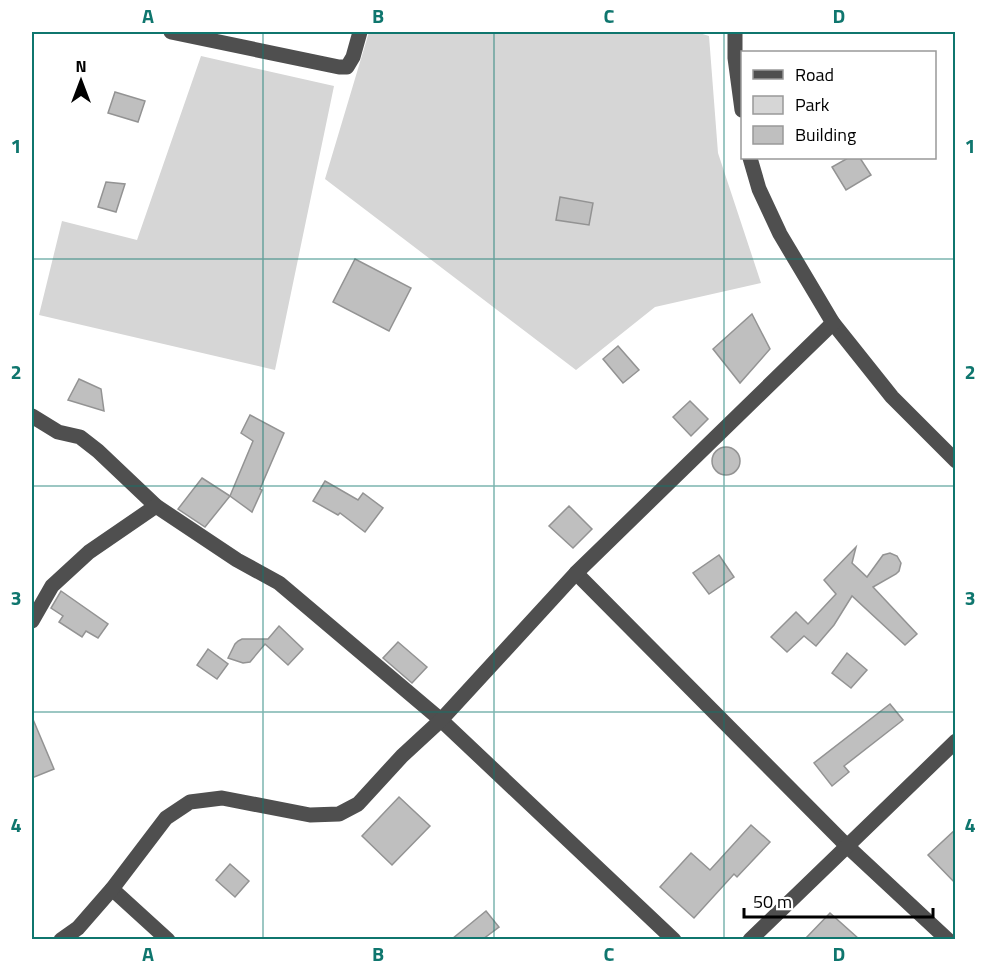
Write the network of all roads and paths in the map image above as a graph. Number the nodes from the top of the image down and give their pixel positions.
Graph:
1 (171, 32) edge
2 (360, 32) edge
3 (735, 32) edge
4 (741, 103) edge
5 (750, 159) edge
6 (833, 323) junction
7 (32, 416) edge
8 (956, 461) edge
9 (156, 506) junction
10 (576, 573) junction
11 (32, 621) edge
12 (441, 720) junction
13 (956, 741) edge
14 (847, 846) junction
15 (112, 889) junction
16 (61, 939) edge
17 (168, 939) edge
18 (674, 939) edge
19 (750, 939) edge
20 (948, 939) edge

1 - 2 street
3 - 4 street
5 - 6 street
6 - 8 street
6 - 10 street
7 - 9 street
9 - 11 street
9 - 12 street
10 - 12 street
10 - 14 street
12 - 15 street
12 - 18 street
13 - 14 street
14 - 19 street
14 - 20 street
15 - 16 street
15 - 17 street

